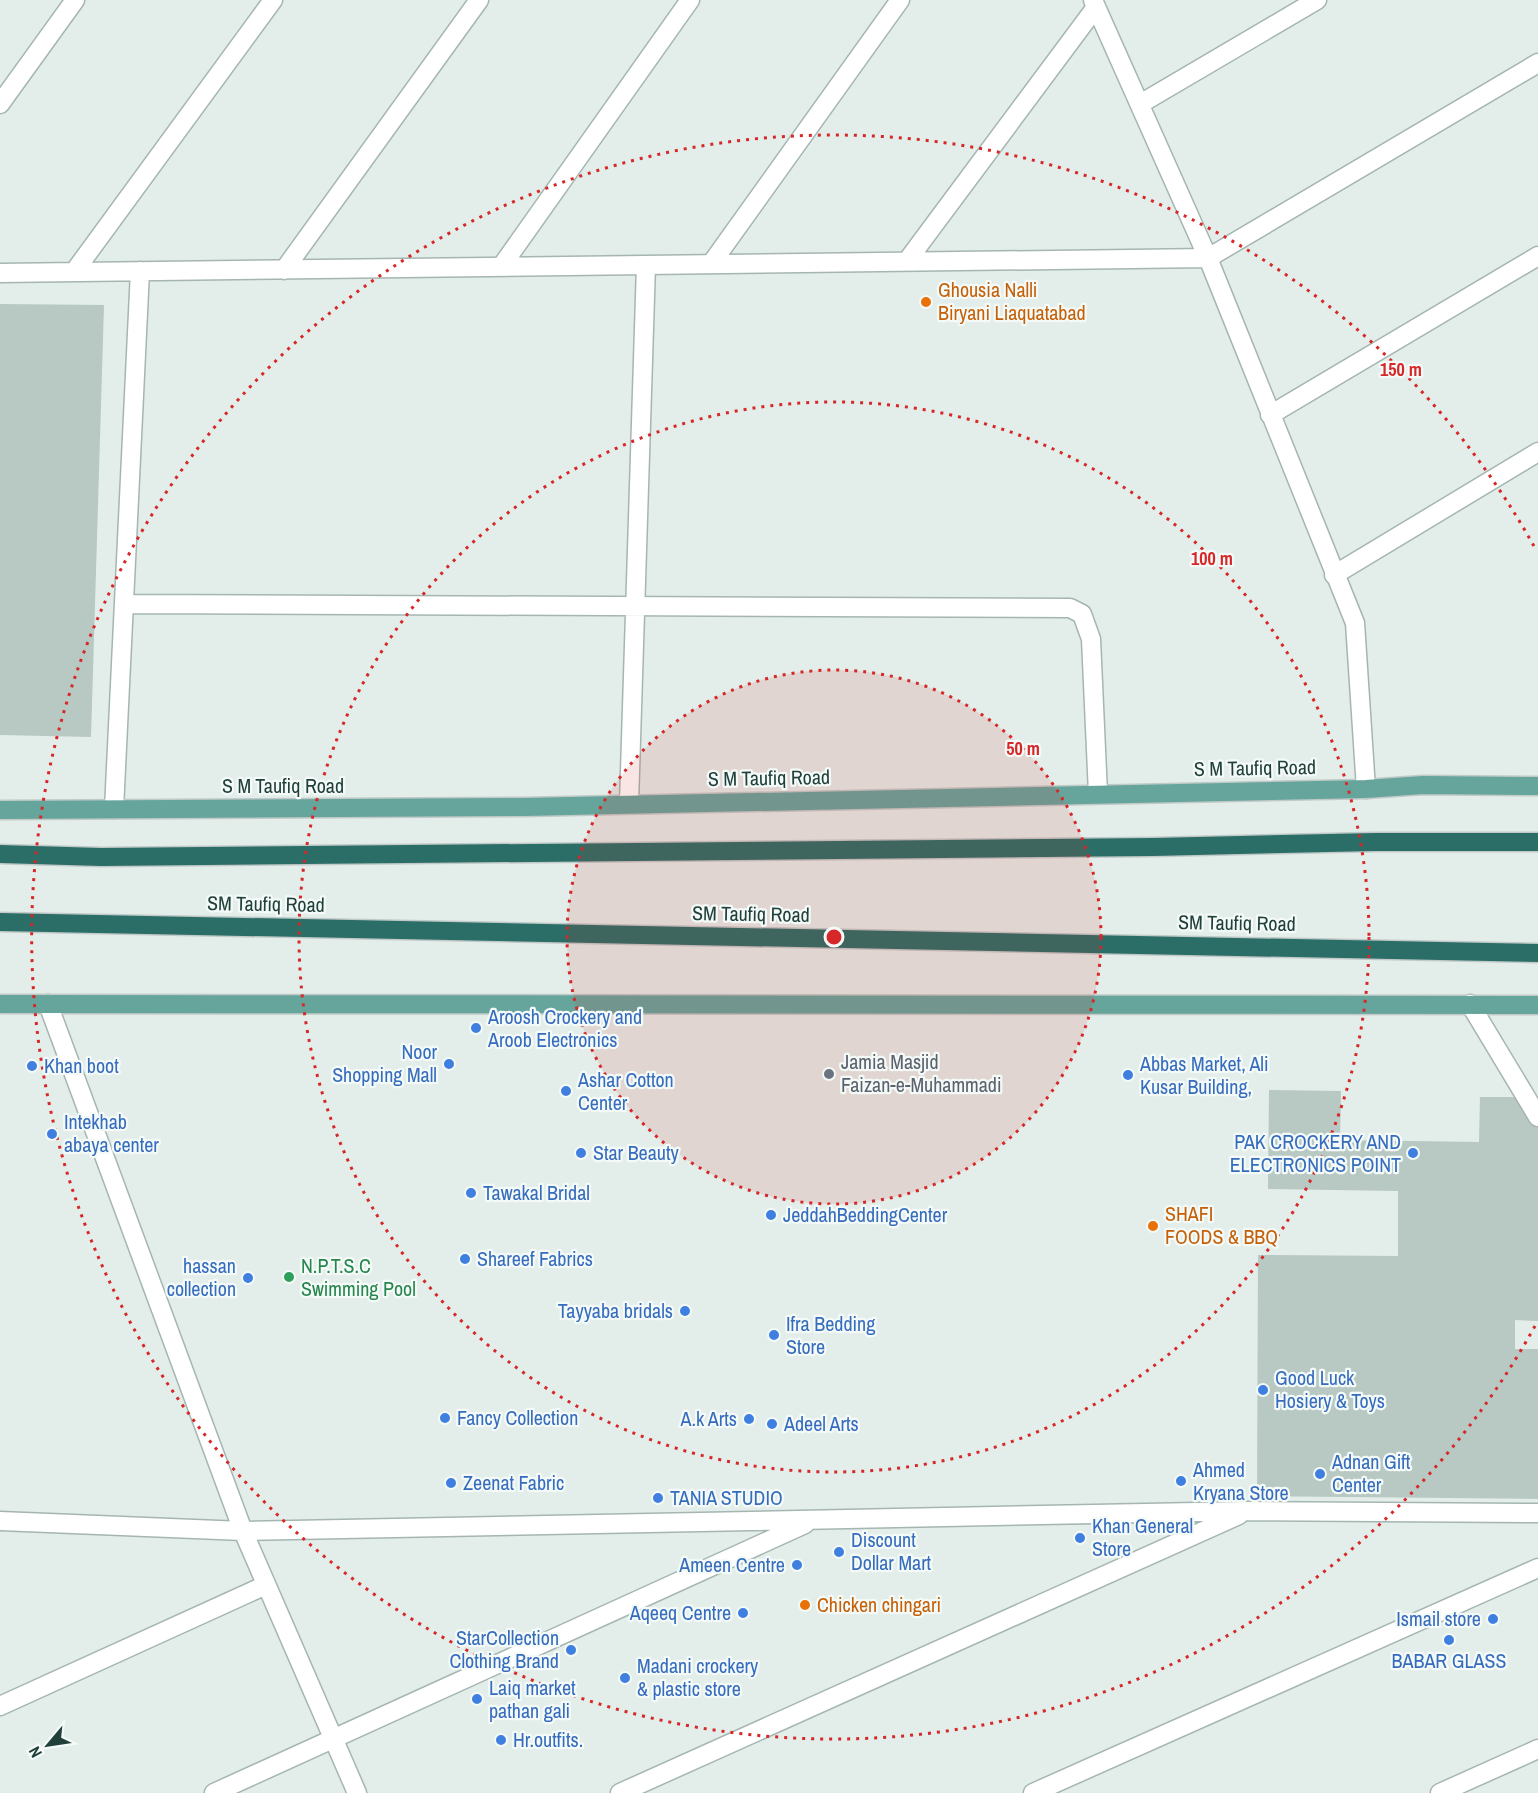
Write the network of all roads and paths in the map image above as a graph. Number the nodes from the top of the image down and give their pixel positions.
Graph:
1 (75, 0) edge
2 (273, 0) edge
3 (479, 0) edge
4 (690, 0) edge
5 (900, 0) edge
6 (1317, 0) edge
7 (1095, 3) edge
8 (1538, 63) edge
9 (0, 104) edge
10 (1140, 104) junction
11 (1538, 256) edge
12 (1208, 258) junction
13 (907, 261) junction
14 (711, 264) junction
15 (646, 265) junction
16 (501, 267) junction
17 (284, 270) junction
18 (140, 271) junction
19 (74, 272) junction
20 (0, 273) edge
21 (1270, 415) junction
22 (1538, 452) edge
23 (1334, 574) junction
24 (124, 604) junction
25 (636, 606) junction
26 (1538, 786) edge
27 (1366, 789) junction
28 (1098, 794) junction
29 (629, 803) junction
30 (114, 809) junction
31 (0, 810) edge
32 (1538, 842) edge
33 (0, 854) edge
34 (0, 922) edge
35 (1538, 953) edge
36 (0, 1004) edge
37 (48, 1004) junction
38 (1470, 1004) junction
39 (1538, 1005) edge
40 (1538, 1117) edge
41 (1248, 1511) junction
42 (1538, 1514) edge
43 (814, 1520) junction
44 (0, 1521) edge
45 (243, 1531) junction
46 (1538, 1568) edge
47 (266, 1585) junction
48 (0, 1706) edge
49 (333, 1739) junction
50 (1538, 1749) edge
51 (214, 1793) edge
52 (357, 1793) edge
53 (620, 1793) edge
54 (1033, 1793) edge
55 (1440, 1793) edge

1 - 9 street
2 - 19 street
3 - 17 street
4 - 16 street
5 - 14 street
6 - 10 street
7 - 10 street
7 - 13 street
8 - 12 street
10 - 12 street
11 - 21 street
12 - 13 street
12 - 21 street
13 - 14 street
14 - 15 street
15 - 16 street
15 - 25 street
16 - 17 street
17 - 18 street
18 - 19 street
18 - 24 street
19 - 20 street
21 - 23 street
22 - 23 street
23 - 27 street
24 - 25 street
24 - 30 street
25 - 28 street
25 - 29 street
26 - 27 main road, S M Taufiq Road
27 - 28 main road, S M Taufiq Road
28 - 29 main road, S M Taufiq Road
29 - 30 main road, S M Taufiq Road
30 - 31 main road, S M Taufiq Road
32 - 33 highway
34 - 35 highway, SM Taufiq Road
36 - 37 main road
37 - 38 main road
37 - 45 street
38 - 39 main road
38 - 40 street
41 - 42 street
41 - 43 street
41 - 53 street
43 - 45 street
43 - 49 street
44 - 45 street
45 - 47 street
46 - 54 street
47 - 48 street
47 - 49 street
49 - 51 street
49 - 52 street
50 - 55 street

